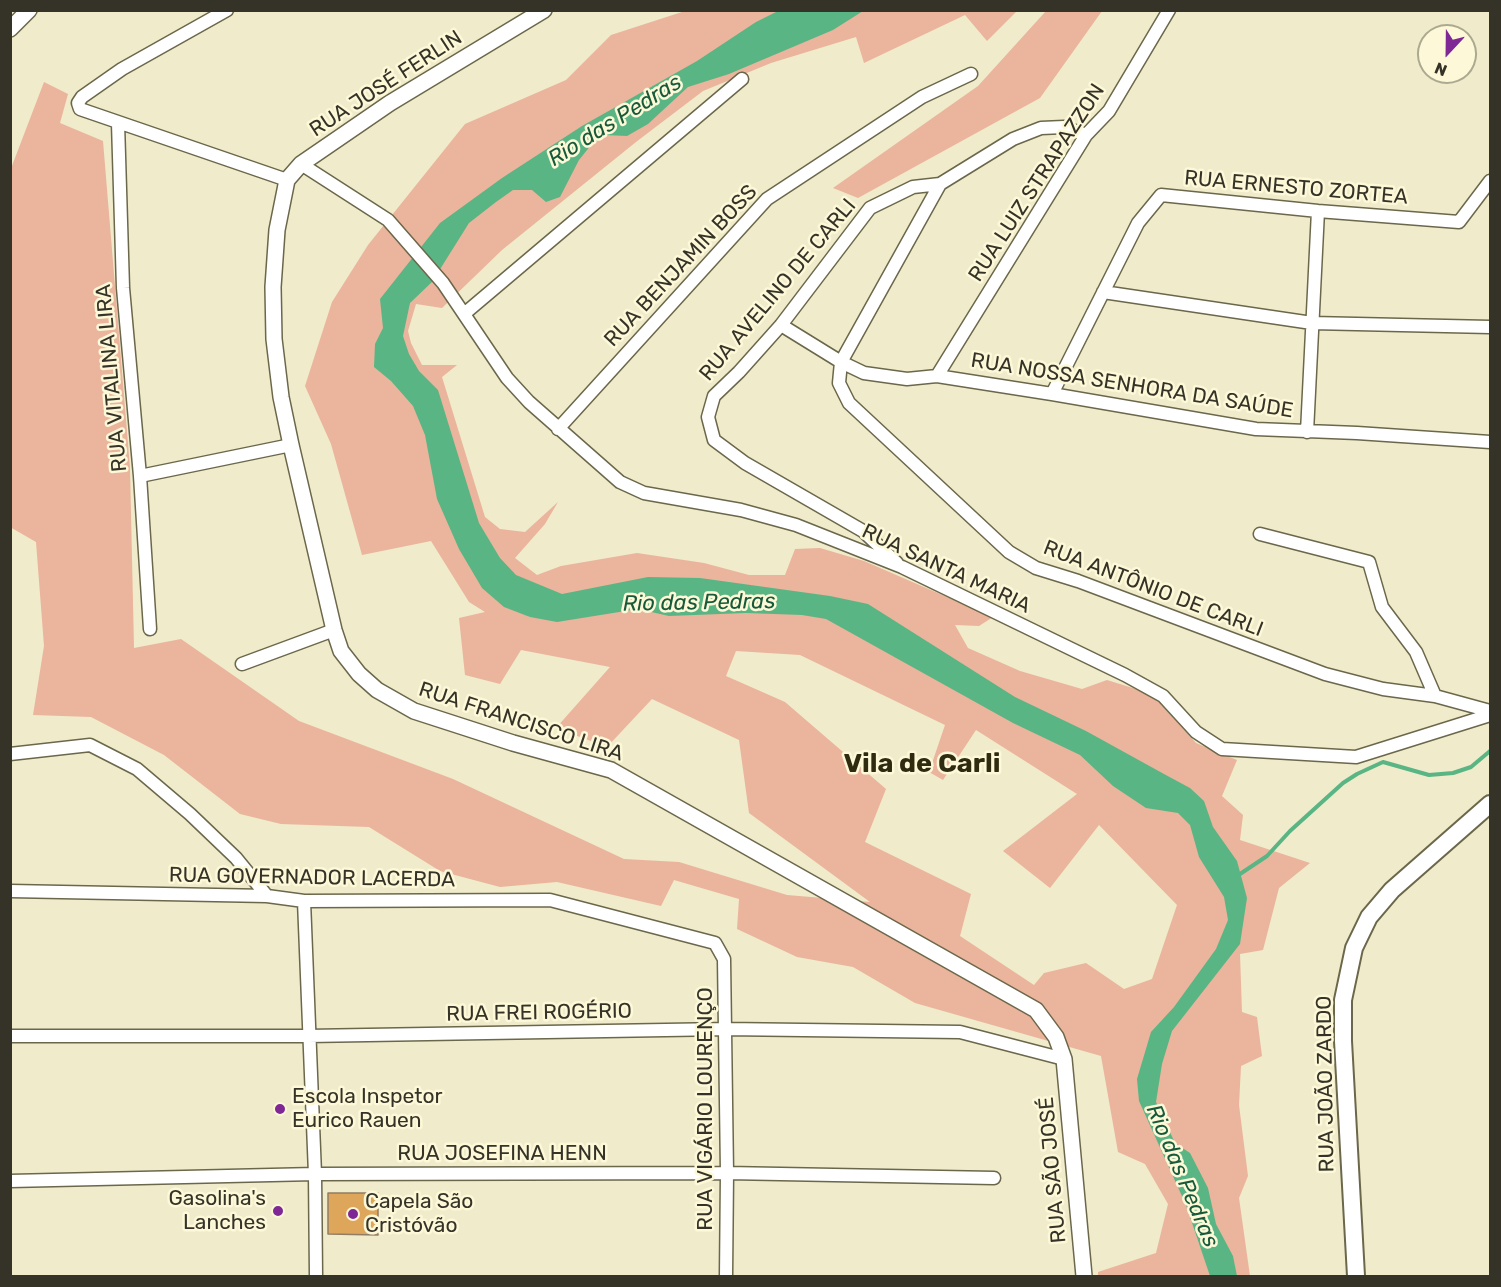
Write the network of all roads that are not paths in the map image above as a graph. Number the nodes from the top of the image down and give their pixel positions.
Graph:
1 (29, 10) edge
2 (227, 10) edge
3 (544, 10) edge
4 (1169, 10) edge
5 (10, 29) edge
6 (971, 74) dead end
7 (742, 79) dead end
8 (117, 123) junction
9 (1086, 135) junction
10 (301, 164) junction
11 (287, 180) junction
12 (1491, 181) edge
13 (940, 184) junction
14 (1318, 211) junction
15 (1103, 292) junction
16 (464, 314) junction
17 (1312, 323) junction
18 (781, 324) junction
19 (1491, 327) edge
20 (842, 362) junction
21 (936, 376) junction
22 (1052, 393) junction
23 (558, 429) junction
24 (1306, 432) junction
25 (1491, 442) edge
26 (291, 445) junction
27 (140, 476) junction
28 (1260, 534) dead end
29 (902, 567) junction
30 (150, 629) dead end
31 (334, 630) junction
32 (242, 664) dead end
33 (1435, 696) junction
34 (1491, 713) edge
35 (10, 754) edge
36 (1491, 804) edge
37 (10, 891) edge
38 (267, 896) junction
39 (304, 902) junction
40 (715, 943) joint
41 (725, 1029) junction
42 (10, 1036) edge
43 (308, 1036) junction
44 (1064, 1059) junction
45 (727, 1173) junction
46 (315, 1174) junction
47 (994, 1178) dead end
48 (10, 1181) edge
49 (316, 1276) edge
50 (726, 1276) edge
51 (1084, 1276) edge
52 (1356, 1276) edge

1 - 5 street
2 - 8 street
3 - 10 street, RUA JOSÉ FERLIN
4 - 9 street, RUA LUIZ STRAPAZZON
6 - 23 street, RUA BENJAMIN BOSS
7 - 16 street
8 - 11 street
8 - 27 street, RUA VITALINA LIRA
9 - 13 street, RUA AVELINO DE CARLI
9 - 21 street, RUA LUIZ STRAPAZZON
10 - 11 street, RUA JOSÉ FERLIN
10 - 16 street, RUA SANTA MARIA
11 - 26 street, RUA FRANCISCO LIRA
12 - 14 street, RUA ERNESTO ZORTEA
13 - 18 street, RUA AVELINO DE CARLI
13 - 20 street
14 - 15 street, RUA ERNESTO ZORTEA
14 - 17 street
15 - 17 street
15 - 22 street, RUA ERNESTO ZORTEA
16 - 23 street, RUA SANTA MARIA
17 - 19 street
17 - 24 street
18 - 20 street, RUA NOSSA SENHORA DA SAÚDE
18 - 29 street, RUA AVELINO DE CARLI
20 - 21 street, RUA NOSSA SENHORA DA SAÚDE
20 - 33 street, RUA ANTÔNIO DE CARLI
21 - 22 street, RUA NOSSA SENHORA DA SAÚDE
22 - 24 street, RUA NOSSA SENHORA DA SAÚDE
23 - 29 street, RUA SANTA MARIA
24 - 25 street, RUA NOSSA SENHORA DA SAÚDE
26 - 27 street
26 - 31 street, RUA FRANCISCO LIRA
27 - 30 street, RUA VITALINA LIRA
28 - 33 street
29 - 34 street, RUA SANTA MARIA
31 - 32 street
31 - 44 street, RUA FRANCISCO LIRA
33 - 34 street, RUA ANTÔNIO DE CARLI
35 - 38 street
36 - 52 main road, RUA JOÃO ZARDO
37 - 38 street, RUA GOVERNADOR LACERDA
38 - 39 street, RUA GOVERNADOR LACERDA
39 - 40 street, RUA GOVERNADOR LACERDA
39 - 43 street
40 - 41 street, RUA VIGÁRIO LOURENÇO
41 - 43 street, RUA FREI ROGÉRIO
41 - 44 street, RUA FREI ROGÉRIO
41 - 45 street, RUA VIGÁRIO LOURENÇO
42 - 43 street, RUA FREI ROGÉRIO
43 - 46 street
44 - 51 street, RUA SÃO JOSÉ
45 - 46 street, RUA JOSEFINA HENN
45 - 47 street, RUA JOSEFINA HENN
45 - 50 street, RUA VIGÁRIO LOURENÇO
46 - 48 street, RUA JOSEFINA HENN
46 - 49 street

